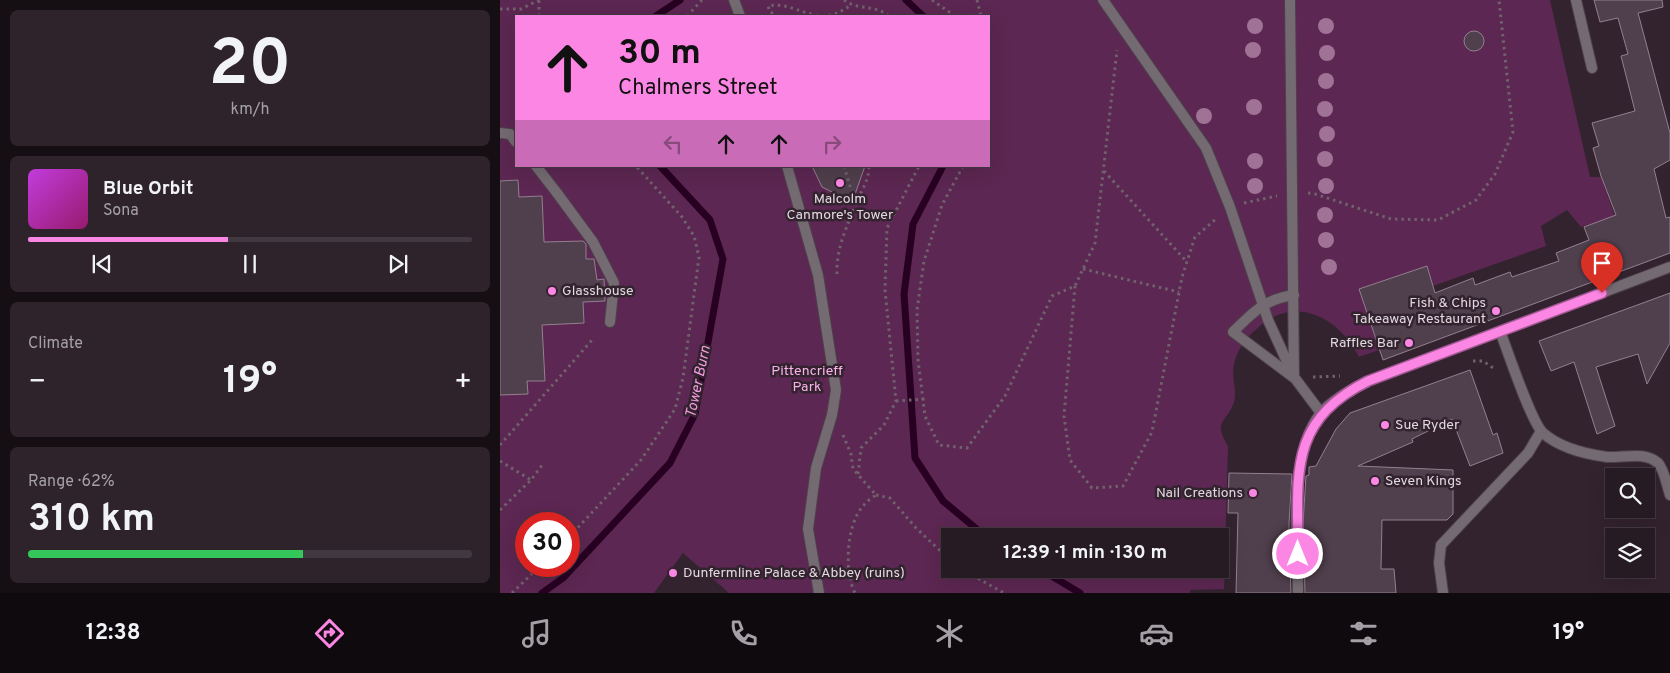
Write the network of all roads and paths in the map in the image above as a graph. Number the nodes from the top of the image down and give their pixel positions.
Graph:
1 (539, 0) edge
2 (702, 0) edge
3 (734, 0) edge
4 (844, 0) edge
5 (932, 0) edge
6 (978, 0) edge
7 (1103, 0) edge
8 (1290, 0) edge
9 (1498, 0) edge
10 (1576, 0) edge
11 (852, 5) junction
12 (500, 8) edge
13 (538, 15) edge
14 (688, 15) edge
15 (740, 15) edge
16 (776, 15) edge
17 (820, 15) edge
18 (820, 15) edge
19 (888, 15) edge
20 (954, 15) edge
21 (981, 15) edge
22 (1120, 23) junction
23 (1592, 68) dead end
24 (500, 134) edge
25 (515, 141) edge
26 (537, 167) edge
27 (637, 167) edge
28 (788, 167) edge
29 (844, 167) edge
30 (869, 167) edge
31 (918, 167) edge
32 (962, 167) edge
33 (1104, 171) junction
34 (1292, 193) junction
35 (859, 199) junction
36 (1230, 207) junction
37 (1187, 262) junction
38 (1670, 267) edge
39 (1083, 269) junction
40 (837, 275) dead end
41 (1076, 286) junction
42 (1179, 292) junction
43 (1294, 295) junction
44 (1263, 304) junction
45 (610, 322) dead end
46 (1500, 331) junction
47 (592, 340) dead end
48 (1471, 361) dead end
49 (1514, 369) junction
50 (1294, 377) junction
51 (925, 399) junction
52 (896, 400) junction
53 (1322, 413) junction
54 (832, 414) junction
55 (1541, 431) junction
56 (500, 445) edge
57 (500, 461) edge
58 (542, 464) dead end
59 (858, 474) junction
60 (531, 480) junction
61 (876, 495) junction
62 (1670, 495) edge
63 (500, 510) edge
64 (580, 526) edge
65 (941, 552) edge
66 (529, 577) edge
67 (977, 578) edge
68 (512, 593) edge
69 (819, 593) edge
70 (855, 593) edge
71 (1004, 593) edge
72 (1298, 593) edge
73 (1443, 593) edge

1 - 12 path
1 - 13 path
2 - 14 path
3 - 15 street
4 - 11 path
5 - 20 path
6 - 21 path
7 - 22 street
8 - 34 street
9 - 34 path
10 - 23 street
11 - 18 path
11 - 19 path
16 - 17 path
22 - 33 path
22 - 36 street
24 - 25 street
26 - 45 street
27 - 64 path
28 - 54 street
29 - 35 path
30 - 35 path
31 - 52 path
32 - 51 path
33 - 37 path
33 - 39 path
34 - 36 path
34 - 43 street
35 - 40 path
36 - 37 path
36 - 44 street
37 - 42 path
38 - 46 street
39 - 41 path
39 - 42 path
41 - 42 path
41 - 51 path
43 - 44 street
43 - 50 street
44 - 50 street
44 - 50 street
46 - 49 street
46 - 53 street
47 - 56 path
48 - 49 path
49 - 55 street
50 - 53 street
51 - 52 path
52 - 59 path
53 - 72 street
54 - 59 path
54 - 69 street
55 - 62 street
55 - 73 street
57 - 60 path
58 - 60 path
59 - 61 path
60 - 63 path
61 - 65 path
61 - 70 path
66 - 68 path
67 - 71 path

